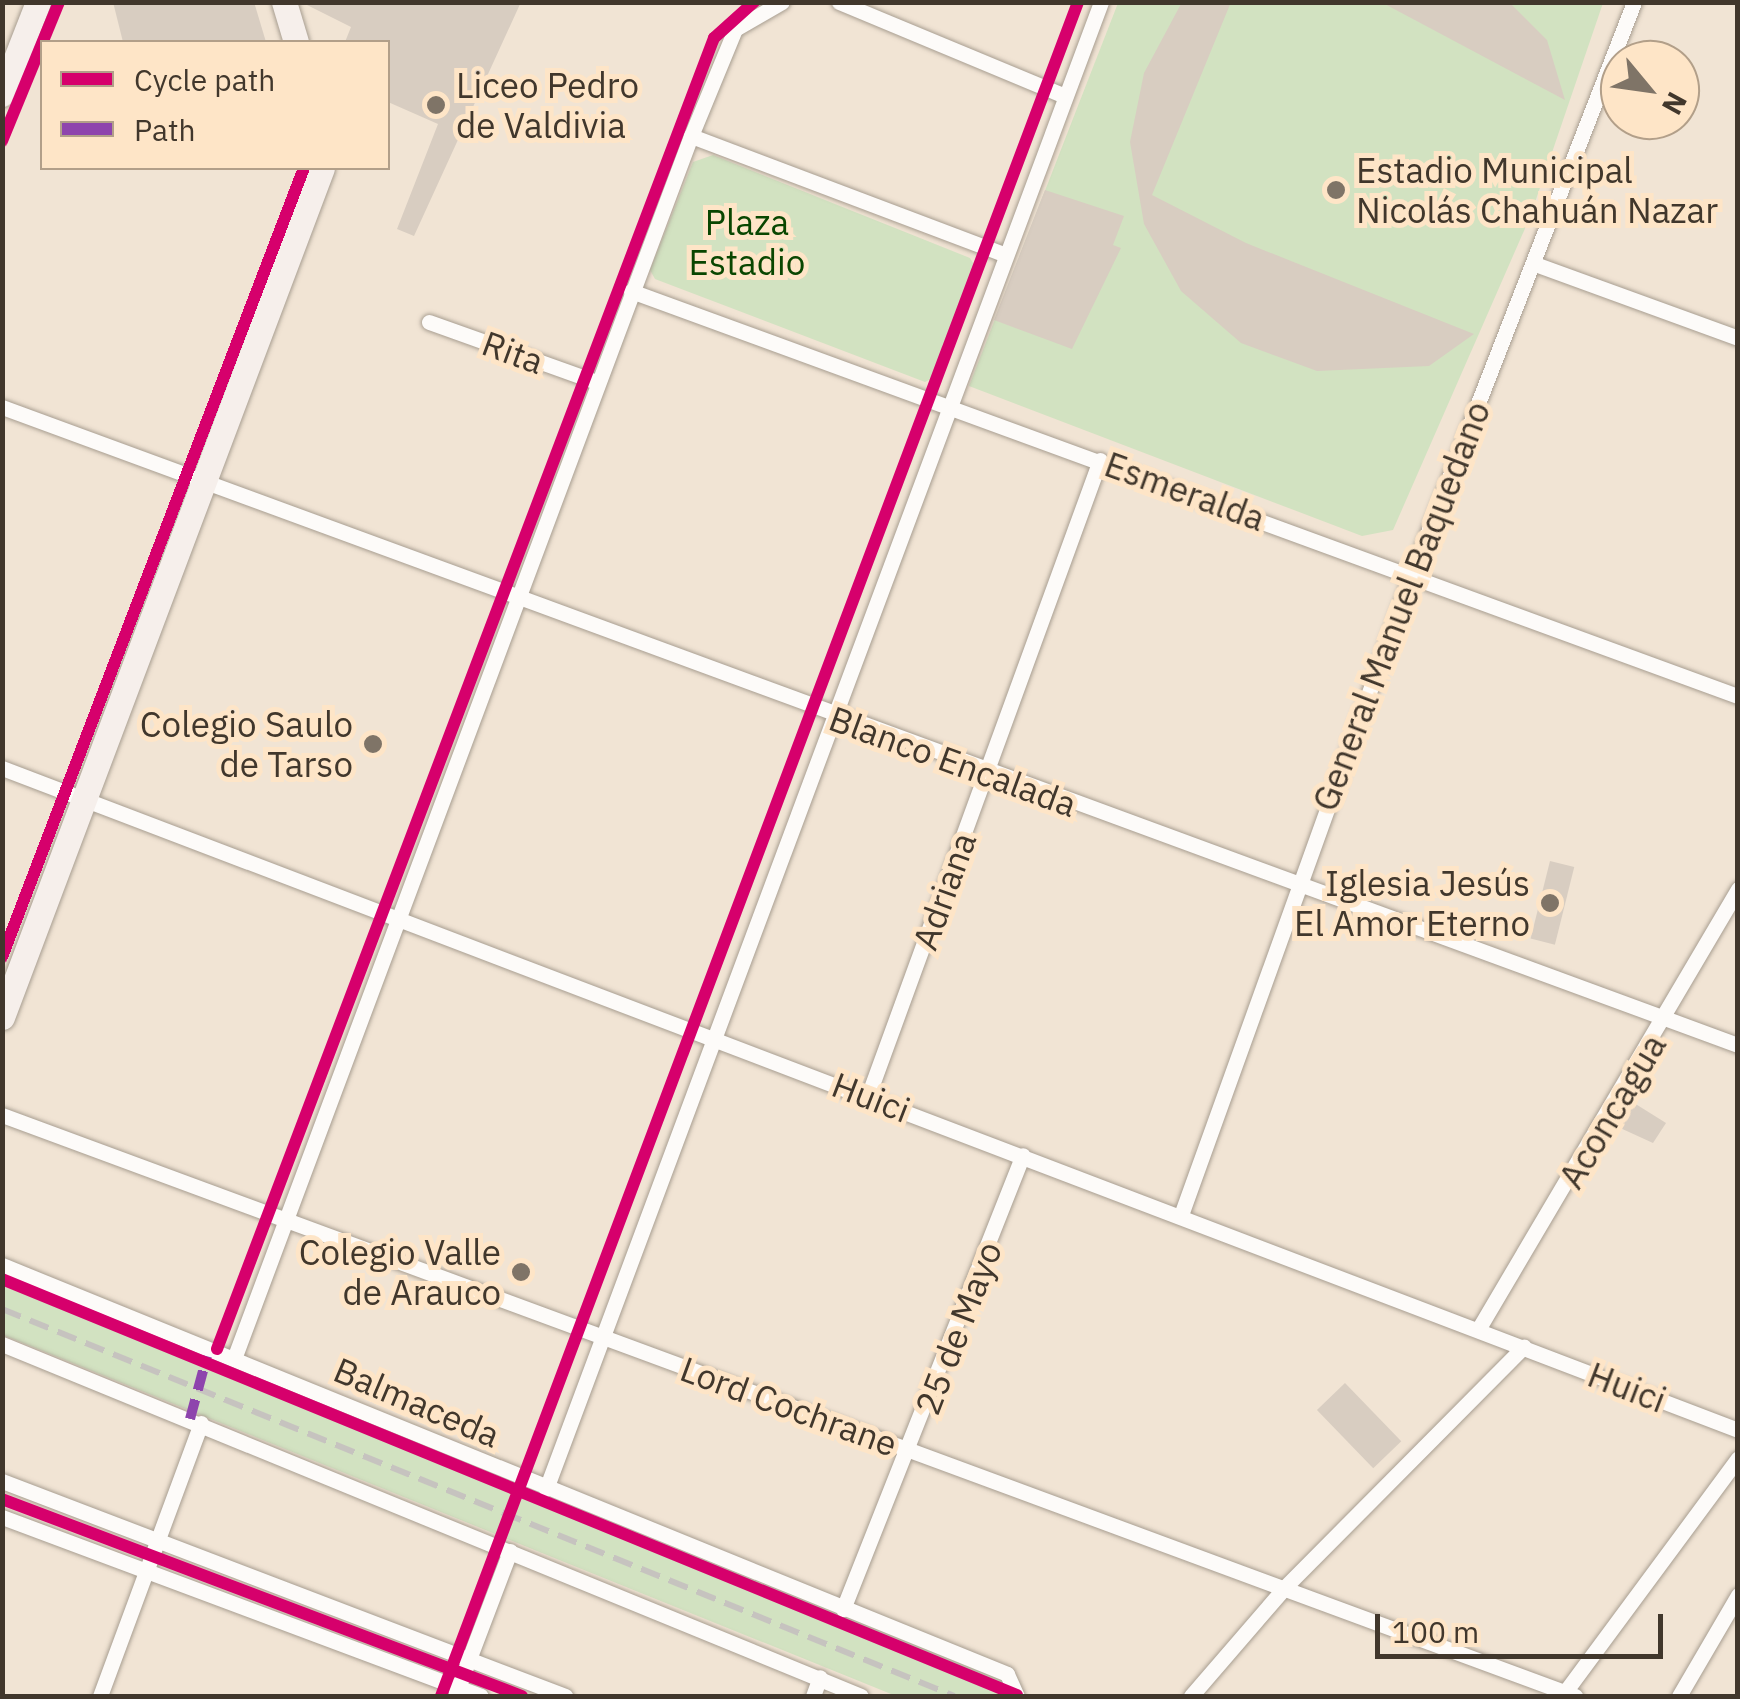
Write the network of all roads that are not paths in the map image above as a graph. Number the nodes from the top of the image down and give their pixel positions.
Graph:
1 (38, 2) edge
2 (284, 2) edge
3 (782, 2) edge
4 (840, 2) edge
5 (1100, 2) edge
6 (1634, 2) edge
7 (295, 40) edge
8 (2, 94) edge
9 (1065, 96) junction
10 (691, 136) junction
11 (321, 170) edge
12 (1004, 254) junction
13 (1535, 264) junction
14 (631, 291) junction
15 (429, 322) dead end
16 (1738, 338) edge
17 (597, 382) junction
18 (948, 406) junction
19 (2, 407) edge
20 (1100, 460) junction
21 (206, 483) junction
22 (1412, 573) junction
23 (524, 602) junction
24 (1738, 696) edge
25 (828, 716) junction
26 (2, 768) edge
27 (986, 774) junction
28 (86, 799) junction
29 (1296, 883) junction
30 (1738, 889) edge
31 (402, 920) junction
32 (1669, 1016) junction
33 (2, 1017) edge
34 (709, 1036) junction
35 (1738, 1045) edge
36 (868, 1096) junction
37 (2, 1114) edge
38 (1023, 1155) junction
39 (1180, 1215) junction
40 (286, 1223) junction
41 (2, 1266) edge
42 (1478, 1328) junction
43 (602, 1336) junction
44 (2, 1344) edge
45 (1524, 1346) junction
46 (235, 1356) junction
47 (201, 1424) junction
48 (1738, 1430) edge
49 (911, 1451) junction
50 (1738, 1458) edge
51 (2, 1481) edge
52 (546, 1489) junction
53 (2, 1517) edge
54 (158, 1541) junction
55 (510, 1551) junction
56 (146, 1573) junction
57 (1285, 1587) junction
58 (1738, 1596) edge
59 (843, 1609) junction
60 (469, 1660) junction
61 (820, 1678) junction
62 (457, 1692) edge
63 (1570, 1694) edge
64 (100, 1696) edge
65 (481, 1696) edge
66 (565, 1696) edge
67 (813, 1696) edge
68 (861, 1696) edge
69 (1017, 1696) edge
70 (1191, 1696) edge
71 (1680, 1696) edge

1 - 8 main road
2 - 7 main road
3 - 10 street
4 - 9 street
5 - 9 street
6 - 13 street, General Manuel Baquedano
9 - 12 street
10 - 12 street
10 - 14 street
11 - 21 main road
12 - 18 street
13 - 16 street
13 - 22 street, General Manuel Baquedano
14 - 17 street
14 - 18 street, Esmeralda
15 - 17 street, Rita
17 - 23 street
18 - 20 street, Esmeralda
18 - 25 street
19 - 21 street, Blanco Encalada
20 - 22 street, Esmeralda
20 - 27 street, Adriana
21 - 23 street, Blanco Encalada
21 - 28 main road
22 - 24 street, Esmeralda
22 - 29 street, General Manuel Baquedano
23 - 25 street, Blanco Encalada
23 - 31 street
25 - 27 street, Blanco Encalada
25 - 34 street
26 - 28 street, Huici
27 - 29 street, Blanco Encalada
27 - 36 street, Adriana
28 - 31 street, Huici
28 - 33 main road
29 - 32 street, Blanco Encalada
29 - 39 street, General Manuel Baquedano
30 - 32 street, Aconcagua
31 - 34 street, Huici
31 - 40 street
32 - 35 street, Blanco Encalada
32 - 42 street, Aconcagua
34 - 36 street, Huici
34 - 43 street
36 - 38 street, Huici
37 - 40 street, Lord Cochrane
38 - 39 street, Huici
38 - 49 street, 25 de Mayo
39 - 42 street, Huici
40 - 43 street, Lord Cochrane
40 - 46 street
41 - 46 street, Balmaceda
42 - 45 street, Huici
43 - 49 street, Lord Cochrane
43 - 52 street
44 - 47 street
45 - 48 street, Huici
45 - 57 street
46 - 52 street, Balmaceda
47 - 54 street
47 - 55 street
49 - 57 street, Lord Cochrane
49 - 59 street, 25 de Mayo
50 - 63 street
51 - 54 street
52 - 59 street, Balmaceda
53 - 56 street
54 - 56 street
54 - 60 street
55 - 60 street
55 - 61 street
56 - 62 street
56 - 64 street
57 - 63 street, Lord Cochrane
57 - 70 street
58 - 71 street
59 - 69 street, Balmaceda
60 - 62 street
60 - 66 street
61 - 67 street
61 - 68 street
62 - 65 street

